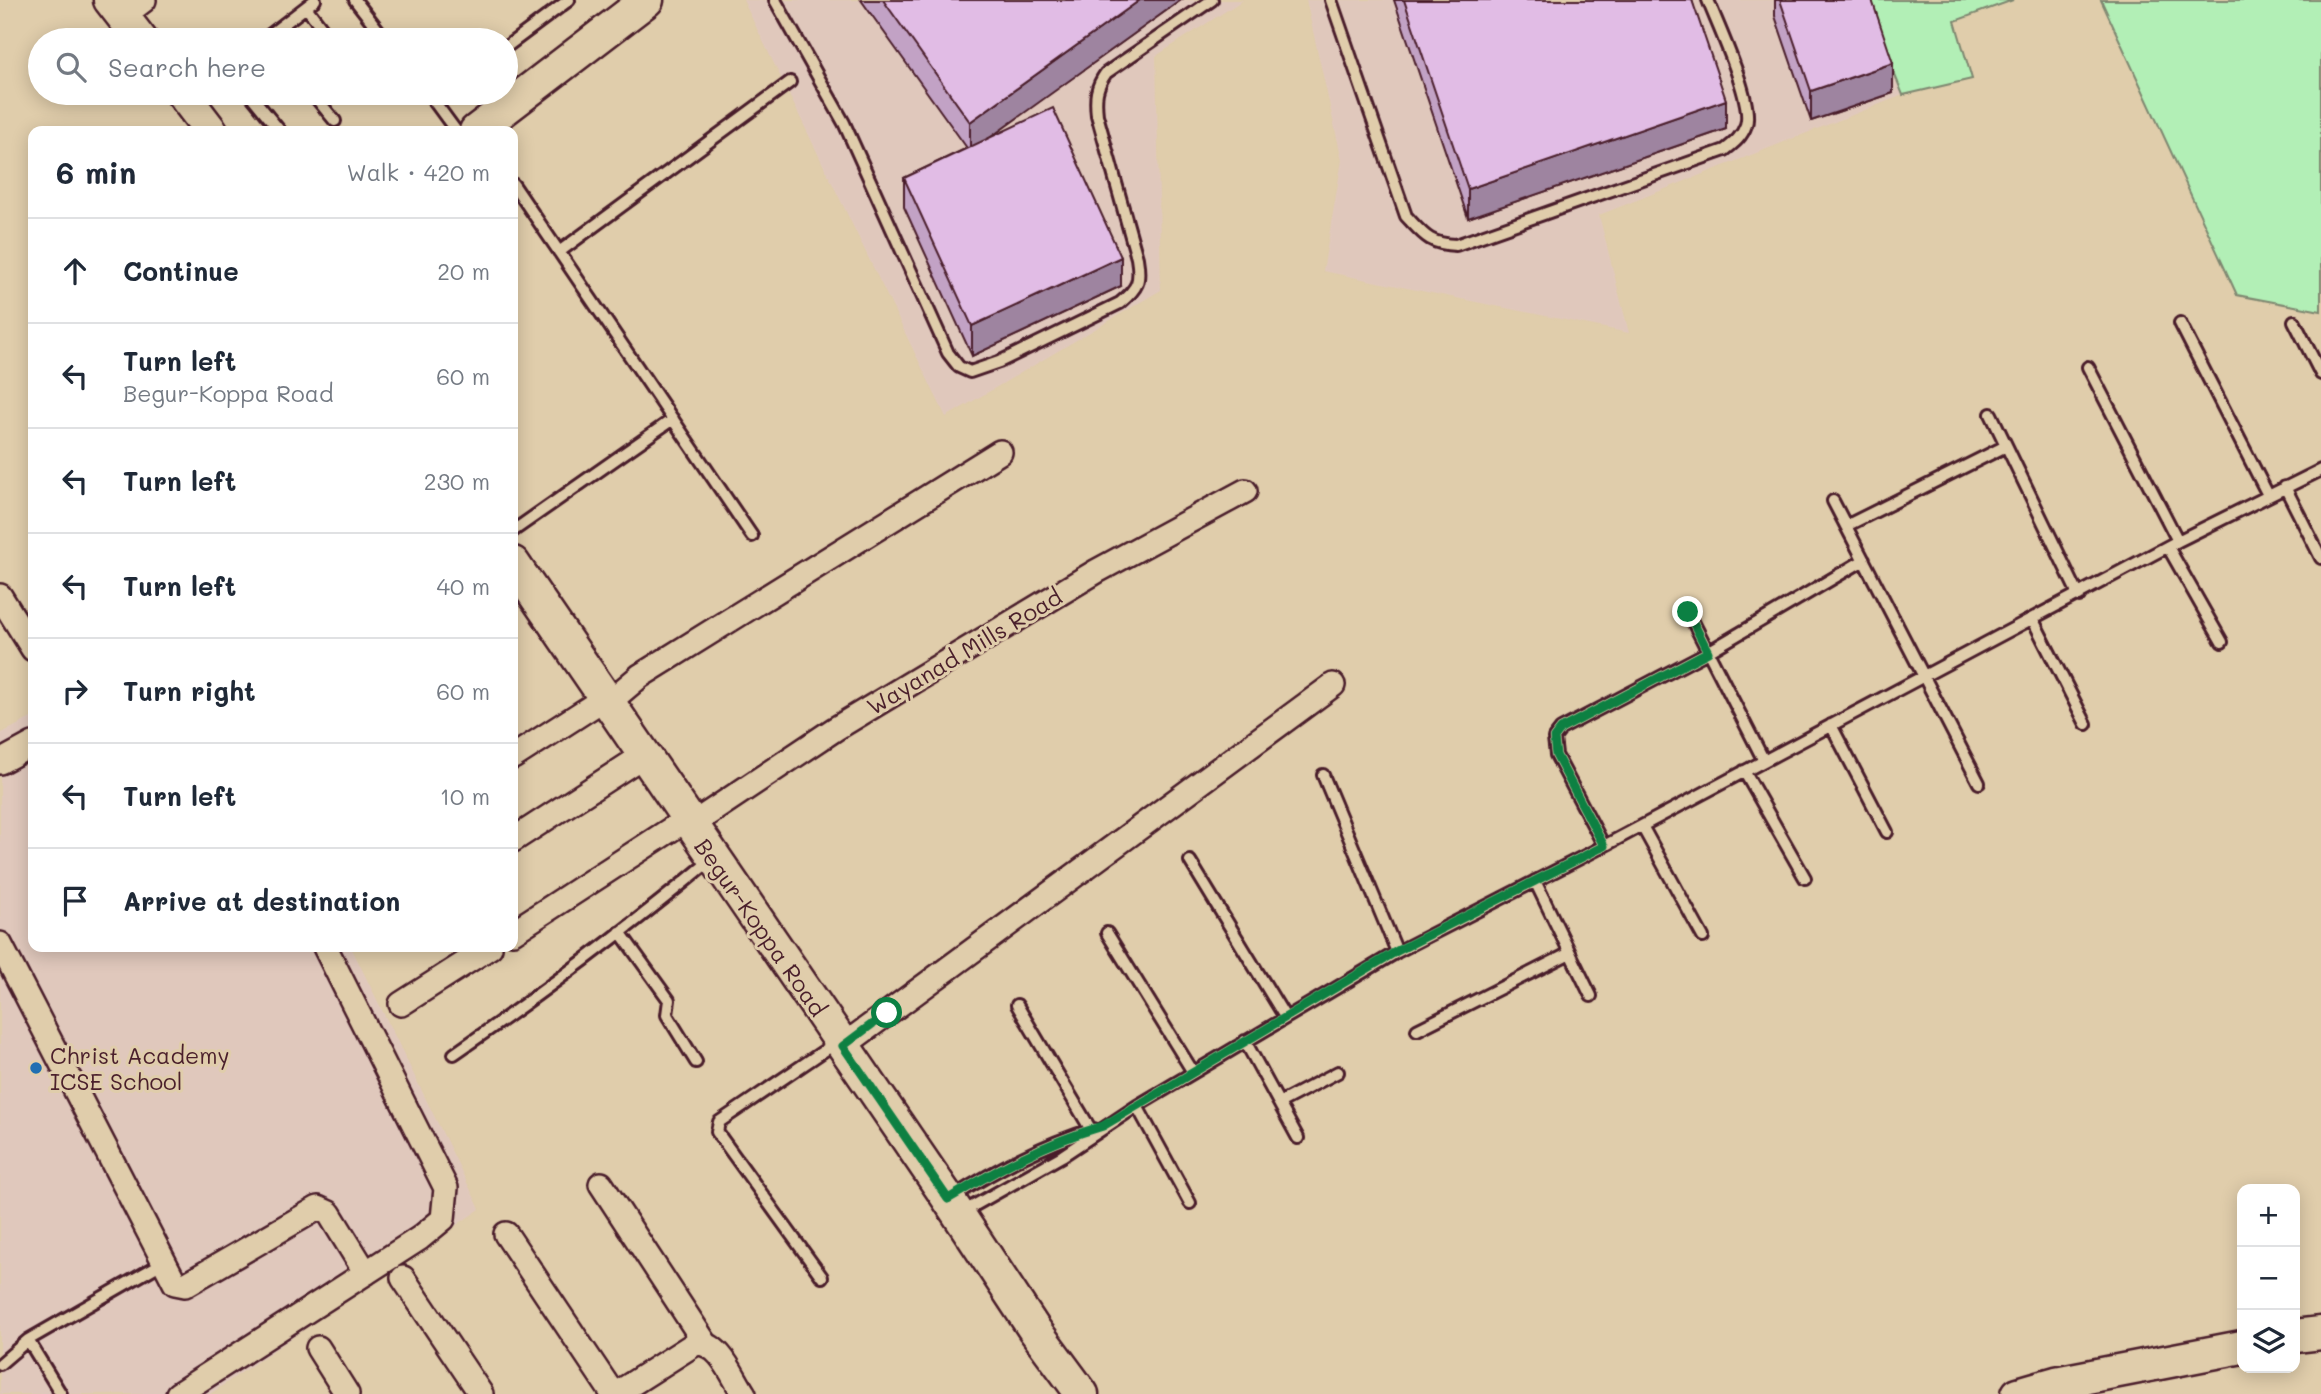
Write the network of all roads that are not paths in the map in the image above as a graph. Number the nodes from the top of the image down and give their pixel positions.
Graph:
1 (355, 0) edge
2 (569, 0) edge
3 (647, 0) edge
4 (775, 0) edge
5 (1212, 0) edge
6 (1331, 0) edge
7 (1708, 0) edge
8 (311, 4) edge
9 (281, 28) edge
10 (324, 28) edge
11 (377, 28) edge
12 (518, 38) edge
13 (790, 82) dead end
14 (518, 99) edge
15 (194, 105) edge
16 (259, 105) edge
17 (322, 105) edge
18 (436, 105) edge
19 (511, 105) edge
20 (335, 121) dead end
21 (208, 126) edge
22 (276, 126) edge
23 (452, 126) edge
24 (483, 126) edge
25 (518, 191) edge
26 (559, 252) junction
27 (2294, 321) dead end
28 (2180, 323) dead end
29 (2088, 367) dead end
30 (2321, 374) edge
31 (1991, 414) dead end
32 (673, 419) junction
33 (2006, 446) junction
34 (1000, 452) dead end
35 (2321, 470) edge
36 (2285, 487) junction
37 (1245, 491) dead end
38 (2268, 495) junction
39 (1833, 500) dead end
40 (1846, 526) junction
41 (518, 528) edge
42 (752, 536) dead end
43 (2173, 544) junction
44 (2321, 558) edge
45 (1864, 560) junction
46 (518, 570) edge
47 (0, 596) edge
48 (2079, 596) junction
49 (1688, 612) dead end
50 (2032, 620) junction
51 (28, 641) edge
52 (2222, 642) dead end
53 (1708, 652) junction
54 (1924, 677) junction
55 (1333, 685) dead end
56 (606, 700) junction
57 (2086, 724) dead end
58 (1832, 725) junction
59 (28, 747) edge
60 (518, 754) edge
61 (643, 755) junction
62 (1764, 761) junction
63 (0, 762) edge
64 (1744, 771) junction
65 (1323, 775) dead end
66 (1979, 783) dead end
67 (689, 822) junction
68 (1642, 826) junction
69 (1887, 832) dead end
70 (518, 837) edge
71 (1604, 846) junction
72 (713, 858) junction
73 (1190, 861) dead end
74 (1805, 878) dead end
75 (1535, 881) junction
76 (518, 929) edge
77 (620, 932) junction
78 (1107, 933) dead end
79 (1703, 937) dead end
80 (0, 944) edge
81 (1397, 951) junction
82 (328, 952) edge
83 (481, 952) edge
84 (1570, 953) junction
85 (1591, 996) dead end
86 (401, 1004) dead end
87 (1017, 1005) dead end
88 (1284, 1017) junction
89 (1417, 1030) dead end
90 (1245, 1041) junction
91 (841, 1043) junction
92 (453, 1054) dead end
93 (696, 1062) dead end
94 (1193, 1072) junction
95 (1338, 1072) dead end
96 (1279, 1103) junction
97 (1137, 1105) junction
98 (1103, 1126) junction
99 (1091, 1130) junction
100 (1298, 1138) dead end
101 (601, 1184) dead end
102 (1190, 1203) dead end
103 (953, 1207) junction
104 (506, 1234) dead end
105 (164, 1262) junction
106 (366, 1273) junction
107 (822, 1277) dead end
108 (403, 1278) dead end
109 (2321, 1333) edge
110 (2300, 1335) edge
111 (28, 1340) junction
112 (705, 1343) junction
113 (318, 1348) dead end
114 (2237, 1348) edge
115 (0, 1364) edge
116 (61, 1394) edge
117 (178, 1394) edge
118 (347, 1394) edge
119 (481, 1394) edge
120 (614, 1394) edge
121 (744, 1394) edge
122 (1082, 1394) edge
123 (2018, 1394) edge

1 - 11 lane
2 - 12 lane
3 - 14 main road
4 - 5 lane
6 - 7 lane
8 - 9 lane
8 - 10 lane
13 - 26 lane
15 - 21 main road
16 - 22 lane
17 - 20 lane
18 - 23 lane
19 - 24 main road
25 - 26 lane
26 - 32 lane
27 - 30 lane
28 - 38 lane
29 - 43 lane
31 - 33 lane
32 - 41 lane
32 - 42 lane
33 - 40 lane
33 - 48 lane
34 - 56 street
35 - 36 lane
36 - 38 lane
36 - 44 lane
37 - 67 street, Wayanad Mills Road
38 - 43 lane
39 - 40 lane
40 - 45 lane
43 - 48 lane
43 - 52 lane
45 - 53 lane
45 - 54 lane
46 - 56 main road, Begur-Koppa Road
47 - 51 street
48 - 50 lane
49 - 53 lane
50 - 54 lane
50 - 57 lane
53 - 62 lane
53 - 71 lane
54 - 58 lane
54 - 66 lane
55 - 91 street
56 - 60 street
56 - 61 main road, Begur-Koppa Road
58 - 62 lane
58 - 69 lane
59 - 63 street
61 - 67 main road, Begur-Koppa Road
61 - 70 street
62 - 64 lane
64 - 68 lane
64 - 74 lane
65 - 81 lane
67 - 72 main road, Begur-Koppa Road
67 - 76 street, Wayanad Mills Road
68 - 71 lane
68 - 79 lane
71 - 75 lane
72 - 77 lane
72 - 91 main road, Begur-Koppa Road
73 - 88 lane
75 - 81 lane
75 - 84 lane
77 - 92 lane
77 - 93 lane
78 - 94 lane
80 - 105 street
81 - 88 lane
82 - 106 street
83 - 86 street
84 - 85 lane
84 - 89 lane
87 - 99 lane
88 - 90 lane
90 - 94 lane
90 - 96 lane
91 - 103 main road, Begur-Koppa Road
91 - 107 lane
94 - 97 lane
95 - 96 lane
96 - 100 lane
97 - 98 lane
97 - 102 lane
98 - 99 lane
98 - 103 lane
99 - 103 lane
101 - 112 street
103 - 122 main road, Begur-Koppa Road
104 - 120 street
105 - 106 street
105 - 111 lane
106 - 117 street
108 - 119 street
109 - 110 main road
111 - 115 lane
111 - 116 lane
112 - 120 street
112 - 121 street
113 - 118 street
114 - 123 main road

